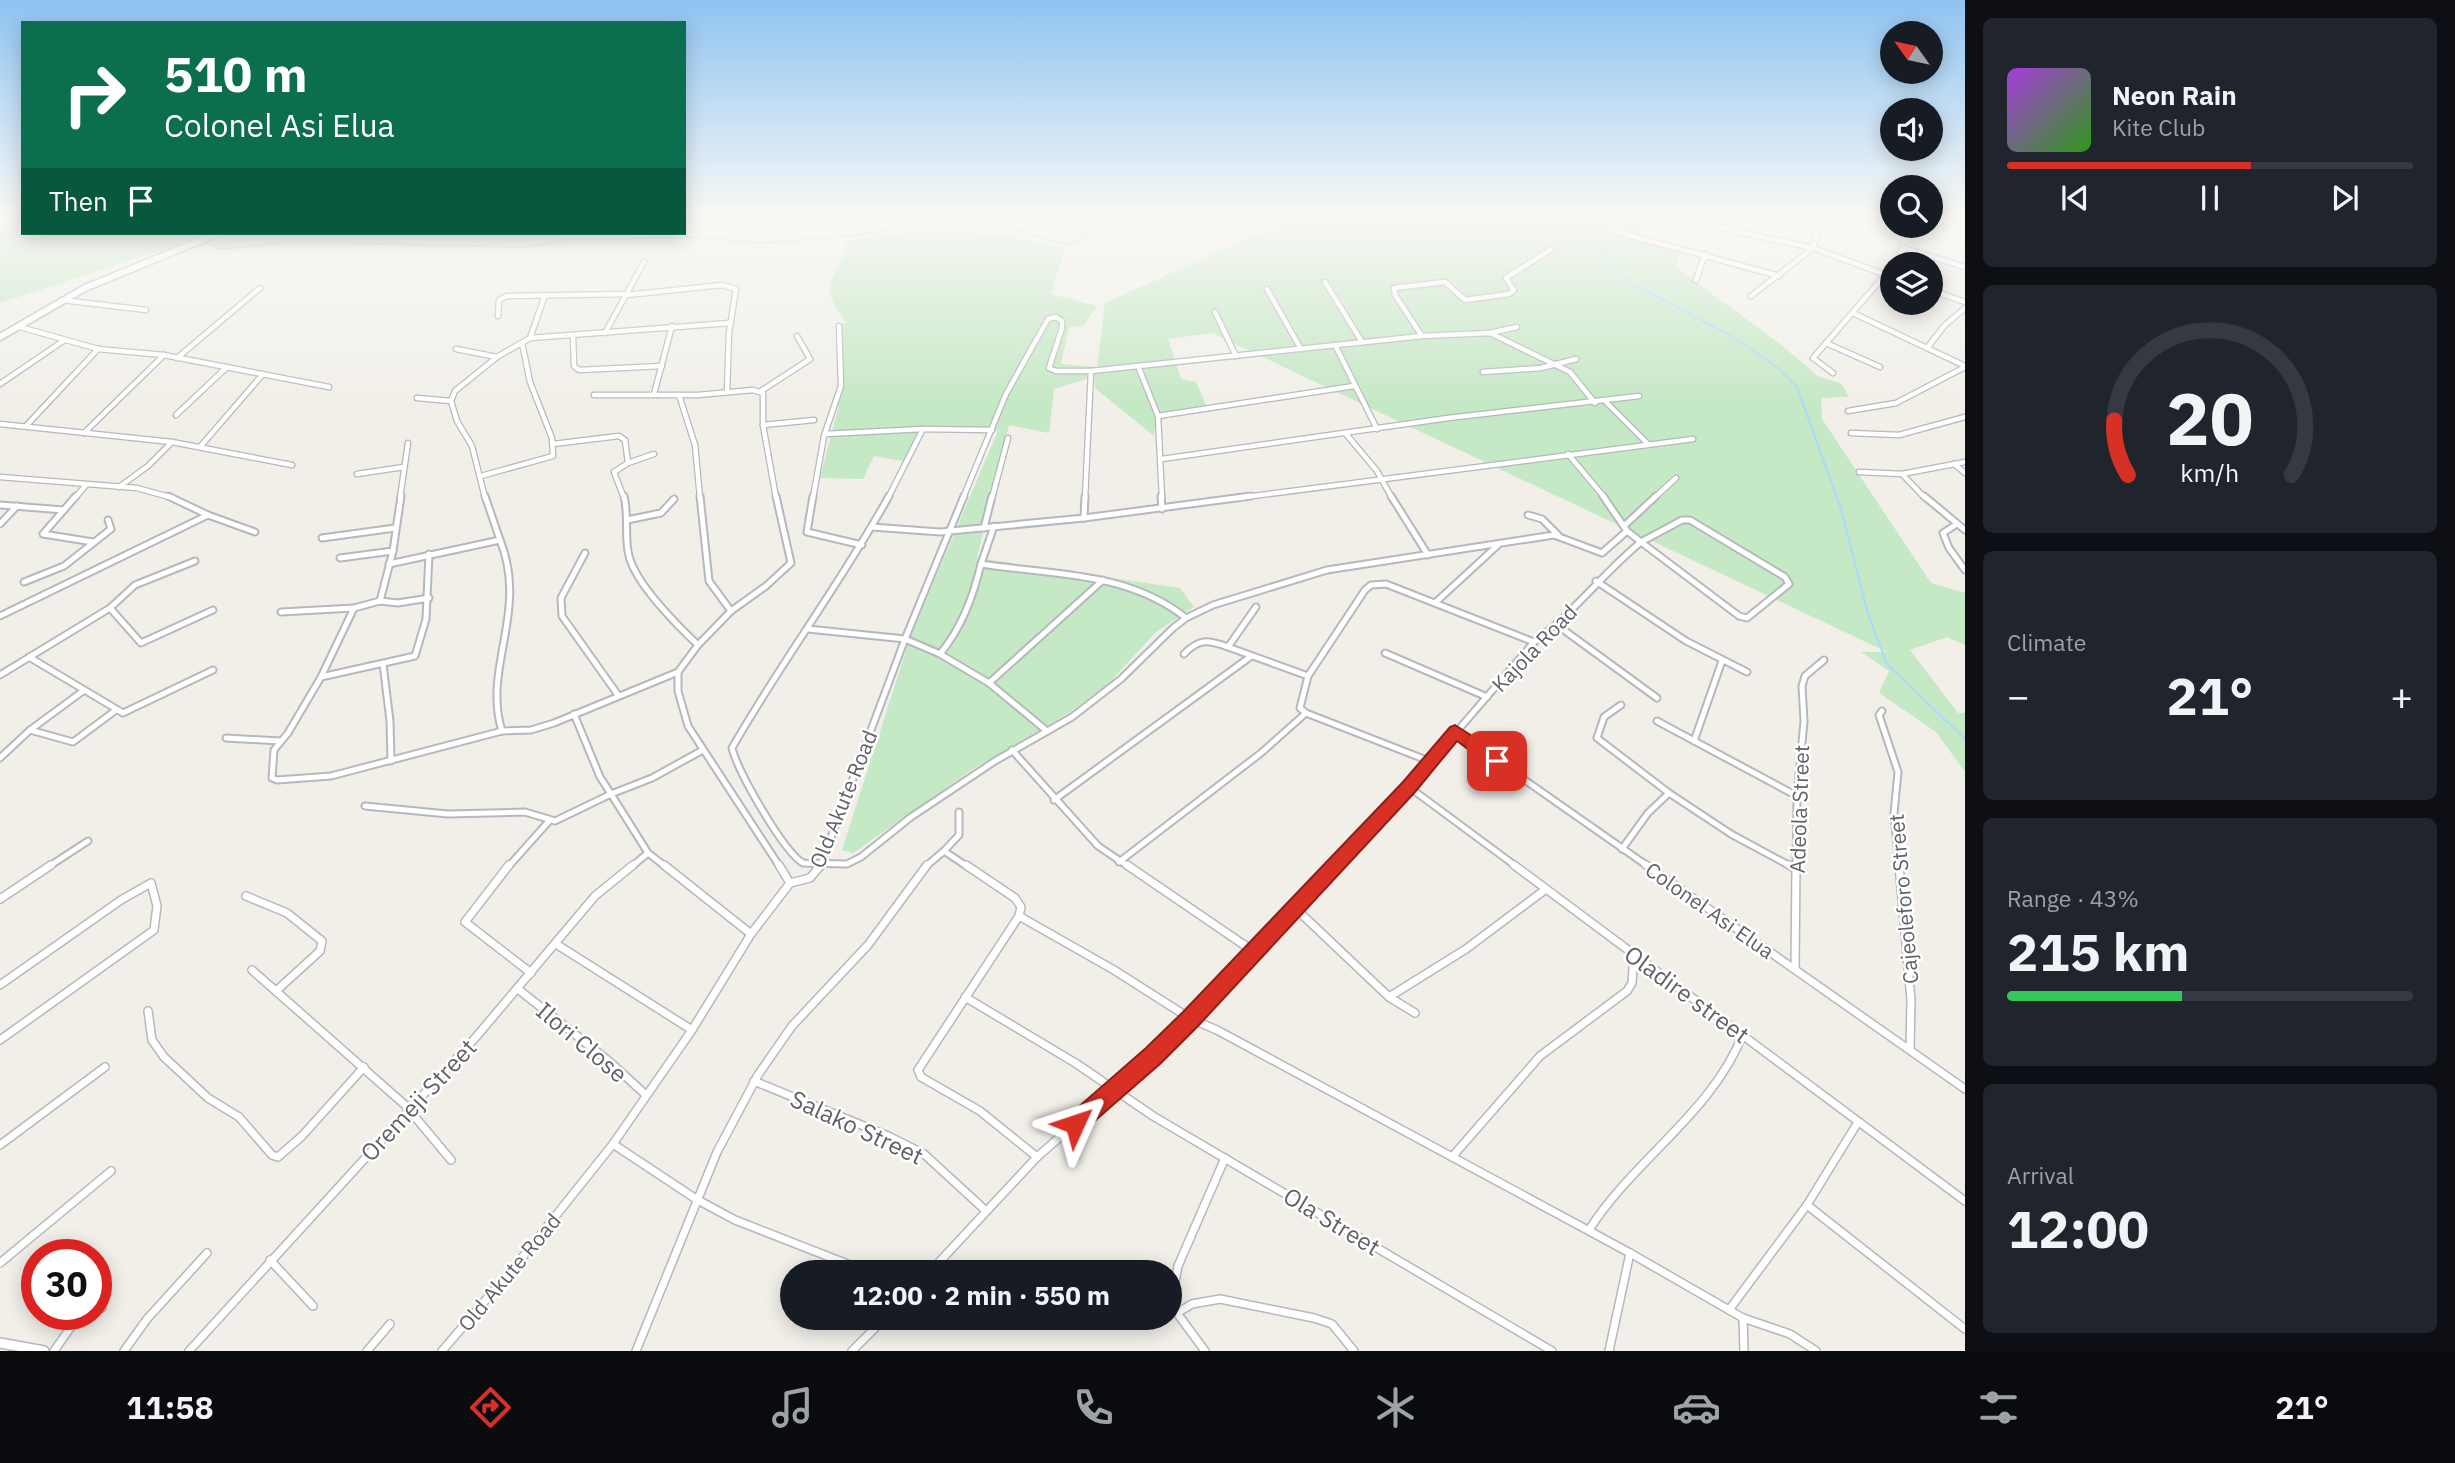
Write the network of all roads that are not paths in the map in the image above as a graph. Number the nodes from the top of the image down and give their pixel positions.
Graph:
1 (110, 279) edge
2 (635, 279) edge
3 (1507, 279) edge
4 (1775, 279) edge
5 (1325, 282) dead end
6 (1880, 282) edge
7 (260, 288) dead end
8 (1267, 289) dead end
9 (1943, 294) edge
10 (545, 295) junction
11 (627, 295) junction
12 (1751, 296) dead end
13 (62, 300) junction
14 (1965, 302) edge
15 (1965, 309) edge
16 (146, 310) dead end
17 (1215, 312) dead end
18 (1853, 313) junction
19 (498, 316) dead end
20 (1048, 319) joint
21 (730, 323) junction
22 (672, 326) junction
23 (839, 326) dead end
24 (20, 327) junction
25 (1517, 327) dead end
26 (604, 333) junction
27 (1490, 333) junction
28 (573, 335) junction
29 (797, 336) dead end
30 (1422, 336) junction
31 (0, 337) edge
32 (530, 338) junction
33 (63, 341) junction
34 (1362, 342) junction
35 (1826, 343) junction
36 (522, 344) junction
37 (1335, 345) junction
38 (1927, 348) junction
39 (98, 349) junction
40 (456, 349) dead end
41 (1301, 349) junction
42 (164, 355) junction
43 (1236, 356) junction
44 (177, 358) junction
45 (496, 358) junction
46 (1576, 359) dead end
47 (1553, 363) junction
48 (662, 366) junction
49 (1138, 366) junction
50 (226, 367) junction
51 (1881, 367) dead end
52 (1965, 367) edge
53 (1091, 371) junction
54 (1483, 372) dead end
55 (1833, 373) dead end
56 (263, 374) junction
57 (0, 384) edge
58 (1354, 386) junction
59 (329, 387) dead end
60 (727, 391) junction
61 (761, 391) junction
62 (654, 394) junction
63 (594, 395) dead end
64 (679, 395) junction
65 (1639, 396) dead end
66 (416, 398) dead end
67 (451, 401) junction
68 (1606, 402) junction
69 (1595, 403) junction
70 (1848, 411) dead end
71 (176, 415) dead end
72 (1158, 416) junction
73 (1965, 417) edge
74 (814, 420) dead end
75 (0, 424) edge
76 (763, 425) junction
77 (26, 426) junction
78 (922, 429) junction
79 (1377, 429) junction
80 (992, 430) junction
81 (84, 433) junction
82 (1851, 433) dead end
83 (825, 434) junction
84 (1346, 435) junction
85 (1009, 438) dead end
86 (1693, 439) dead end
87 (172, 442) junction
88 (408, 443) dead end
89 (553, 444) junction
90 (1648, 444) junction
91 (200, 447) junction
92 (654, 454) dead end
93 (1568, 454) junction
94 (1162, 458) junction
95 (1965, 462) edge
96 (628, 463) junction
97 (1954, 464) junction
98 (292, 465) dead end
99 (404, 467) junction
100 (1859, 472) dead end
101 (1965, 472) edge
102 (357, 474) dead end
103 (1902, 474) junction
104 (481, 476) junction
105 (0, 477) edge
106 (1676, 478) dead end
107 (1381, 481) junction
108 (86, 485) junction
109 (119, 487) junction
110 (674, 499) dead end
111 (0, 505) edge
112 (17, 506) junction
113 (1162, 509) junction
114 (64, 510) junction
115 (208, 515) junction
116 (1528, 515) dead end
117 (1084, 518) junction
118 (108, 520) dead end
119 (627, 520) junction
120 (1682, 520) joint
121 (0, 524) edge
122 (1957, 524) junction
123 (994, 526) junction
124 (872, 527) junction
125 (395, 528) junction
126 (984, 528) junction
127 (1625, 529) junction
128 (950, 530) junction
129 (1965, 530) edge
130 (255, 532) dead end
131 (1559, 536) junction
132 (322, 538) dead end
133 (500, 540) junction
134 (93, 542) junction
135 (1641, 542) junction
136 (1499, 544) junction
137 (862, 545) junction
138 (393, 551) junction
139 (585, 553) dead end
140 (429, 555) junction
141 (1428, 555) junction
142 (340, 558) dead end
143 (195, 561) dead end
144 (389, 564) junction
145 (981, 564) junction
146 (1965, 570) edge
147 (1785, 577) joint
148 (1103, 580) junction
149 (24, 582) dead end
150 (1596, 582) junction
151 (429, 598) junction
152 (380, 601) junction
153 (1436, 602) junction
154 (1256, 607) dead end
155 (110, 608) junction
156 (354, 608) junction
157 (213, 610) dead end
158 (731, 611) junction
159 (281, 612) dead end
160 (0, 616) edge
161 (1186, 618) junction
162 (1557, 625) junction
163 (808, 629) junction
164 (905, 639) junction
165 (1534, 642) junction
166 (698, 645) junction
167 (1228, 647) junction
168 (1385, 653) dead end
169 (940, 654) junction
170 (1184, 654) dead end
171 (29, 657) junction
172 (1250, 657) junction
173 (1824, 660) dead end
174 (1722, 661) junction
175 (383, 664) junction
176 (214, 670) dead end
177 (678, 672) junction
178 (1747, 672) dead end
179 (0, 676) edge
180 (1308, 676) junction
181 (321, 677) junction
182 (989, 683) junction
183 (83, 691) junction
184 (618, 695) junction
185 (1487, 697) junction
186 (1657, 698) dead end
187 (1621, 705) dead end
188 (116, 710) junction
189 (1882, 712) dead end
190 (1306, 713) junction
191 (573, 714) junction
192 (1657, 721) dead end
193 (30, 730) junction
194 (502, 731) junction
195 (1047, 732) junction
196 (1455, 732) junction
197 (226, 738) dead end
198 (281, 741) junction
199 (1695, 741) junction
200 (1012, 750) junction
201 (701, 751) junction
202 (0, 758) edge
203 (391, 761) junction
204 (1429, 761) junction
205 (1409, 787) junction
206 (1669, 793) junction
207 (611, 794) junction
208 (1797, 796) junction
209 (1054, 800) junction
210 (365, 806) dead end
211 (959, 812) dead end
212 (550, 820) junction
213 (89, 841) dead end
214 (1622, 849) junction
215 (944, 850) junction
216 (648, 852) junction
217 (1119, 862) junction
218 (821, 866) junction
219 (1796, 869) junction
220 (790, 883) junction
221 (1546, 889) junction
222 (246, 896) dead end
223 (0, 899) edge
224 (1294, 907) junction
225 (1019, 916) junction
226 (751, 934) junction
227 (555, 944) junction
228 (1253, 950) junction
229 (1634, 955) junction
230 (1795, 969) junction
231 (252, 970) dead end
232 (531, 973) junction
233 (0, 985) edge
234 (518, 989) junction
235 (276, 990) junction
236 (965, 997) junction
237 (1389, 997) junction
238 (148, 1011) dead end
239 (1415, 1013) dead end
240 (1191, 1019) junction
241 (692, 1031) junction
242 (1743, 1034) junction
243 (0, 1041) edge
244 (1910, 1049) junction
245 (105, 1067) dead end
246 (364, 1067) junction
247 (754, 1081) junction
248 (1965, 1089) edge
249 (1112, 1091) junction
250 (646, 1095) junction
251 (410, 1111) junction
252 (1858, 1122) junction
253 (613, 1144) junction
254 (0, 1145) edge
255 (1037, 1157) junction
256 (1452, 1157) junction
257 (1225, 1158) junction
258 (451, 1160) dead end
259 (111, 1171) dead end
260 (696, 1199) junction
261 (1965, 1201) edge
262 (1807, 1205) junction
263 (985, 1210) junction
264 (1589, 1230) junction
265 (207, 1253) dead end
266 (1630, 1253) junction
267 (270, 1260) junction
268 (837, 1260) edge
269 (941, 1260) edge
270 (1182, 1262) edge
271 (0, 1264) edge
272 (313, 1306) dead end
273 (1182, 1308) edge
274 (1729, 1310) junction
275 (1743, 1318) junction
276 (1182, 1322) edge
277 (390, 1324) dead end
278 (1965, 1329) edge
279 (69, 1330) edge
280 (873, 1330) edge
281 (0, 1343) edge
282 (20, 1350) edge
283 (44, 1351) edge
284 (54, 1351) edge
285 (124, 1351) edge
286 (189, 1351) edge
287 (367, 1351) edge
288 (442, 1351) edge
289 (636, 1351) edge
290 (852, 1351) edge
291 (1205, 1351) edge
292 (1354, 1351) edge
293 (1552, 1351) edge
294 (1609, 1351) edge
295 (1745, 1351) edge
296 (1816, 1351) edge

1 - 13 main road
2 - 11 street
3 - 30 street
4 - 12 street
5 - 34 street
6 - 18 street
7 - 44 street
8 - 41 street
9 - 14 street
10 - 11 street
10 - 19 street
10 - 32 street
11 - 21 street
11 - 26 street
13 - 16 street
13 - 24 main road
15 - 38 street
17 - 43 street
18 - 35 street
18 - 38 street
20 - 53 street
20 - 80 street, Old Akute Road
21 - 22 street
21 - 60 street
22 - 26 street
22 - 48 street
23 - 83 street
24 - 31 main road
24 - 33 street
25 - 27 street
26 - 28 street
27 - 30 street
27 - 47 street
28 - 32 street
28 - 48 street
29 - 61 street
30 - 34 street
32 - 36 street
33 - 39 street
33 - 57 street
34 - 37 street
35 - 51 street
35 - 55 street
36 - 45 street
36 - 89 street
37 - 41 street
37 - 58 street
38 - 52 street
39 - 42 street
39 - 77 street
40 - 45 street
41 - 43 street
42 - 44 street
42 - 81 street
43 - 49 street
44 - 50 street
45 - 67 street
46 - 47 street
47 - 54 street
47 - 69 street
48 - 62 street
49 - 53 street
49 - 72 street
50 - 56 street
50 - 71 street
52 - 70 street
53 - 117 street
56 - 59 street
56 - 91 street
58 - 72 street
58 - 79 street
60 - 61 street
60 - 64 street
61 - 76 street
62 - 63 street
62 - 64 street
64 - 158 street
65 - 68 street
66 - 67 street
67 - 104 street
68 - 69 street
68 - 90 street
69 - 79 street
72 - 94 street
73 - 82 street
74 - 76 street
75 - 77 street
76 - 158 street
77 - 81 street
78 - 80 street
78 - 83 street
78 - 124 street
79 - 84 street
80 - 128 street, Old Akute Road
81 - 87 street
83 - 137 street
84 - 94 street
84 - 107 street
85 - 126 street
86 - 90 street
87 - 91 street
87 - 109 street
88 - 99 street
89 - 96 street
89 - 104 street
90 - 93 street
91 - 98 street
92 - 96 street
93 - 107 street
93 - 127 street
94 - 113 street
95 - 97 street
96 - 119 street
97 - 101 street
97 - 103 street
99 - 102 street
99 - 125 street
100 - 103 street
103 - 122 street
104 - 133 street
105 - 108 street
106 - 127 street
107 - 113 street
107 - 141 street
108 - 109 street
108 - 114 street
109 - 115 street
110 - 119 street
111 - 112 street
112 - 114 street
112 - 121 street
113 - 117 street
114 - 134 street
115 - 130 street
115 - 160 street
116 - 131 street
117 - 123 street
118 - 134 street
119 - 166 street
120 - 135 street, Kajola Road
120 - 147 street
122 - 129 street
122 - 146 street
123 - 126 street
123 - 145 street
124 - 128 street
124 - 137 street
125 - 132 street
125 - 138 street
126 - 128 street
127 - 131 street
127 - 135 street
128 - 164 street, Old Akute Road
131 - 136 street
133 - 140 street
133 - 194 street
134 - 149 street
135 - 147 street
135 - 150 street, Kajola Road
136 - 141 street
136 - 153 street
137 - 163 street
138 - 142 street
138 - 144 street
139 - 184 street
140 - 144 street
140 - 151 street
141 - 161 street
143 - 155 street
144 - 152 street
145 - 148 street
145 - 169 street
148 - 161 street
148 - 182 street
150 - 162 street, Kajola Road
150 - 174 street
151 - 152 street
151 - 175 street
152 - 156 street
153 - 165 street
153 - 180 street
154 - 167 street
155 - 157 street
155 - 171 street
156 - 159 street
156 - 181 street
158 - 166 street
161 - 195 street
162 - 165 street, Kajola Road
162 - 186 street
163 - 164 street
163 - 218 street
164 - 169 street
164 - 218 street, Old Akute Road
165 - 185 street, Kajola Road
166 - 177 street
167 - 170 street
167 - 172 street
168 - 185 street
169 - 182 street
171 - 179 street
171 - 183 street
172 - 180 street
172 - 209 street
173 - 208 street, Adeola Street
174 - 178 street
174 - 199 street
175 - 181 street
175 - 203 street
176 - 188 street
177 - 184 street
177 - 201 street
180 - 190 street
181 - 198 street
182 - 195 street
183 - 188 street
183 - 193 street
184 - 191 street
185 - 196 street, Kajola Road
187 - 206 street
188 - 193 street
189 - 244 street, Cajeoleforo Street
190 - 204 street
190 - 217 street
191 - 194 street
191 - 207 street
192 - 199 street
193 - 202 street
194 - 203 street
195 - 200 street
196 - 204 street, Kajola Road
196 - 214 street, Colonel Asi Elua
197 - 198 street
198 - 203 street
199 - 208 street
200 - 209 street
200 - 218 street
201 - 207 street
201 - 220 street
204 - 205 street, Kajola Road
205 - 221 street, Oladire street
205 - 224 street, Kajola Road
206 - 214 street
206 - 219 street
207 - 212 street
207 - 216 street
208 - 219 street, Adeola Street
209 - 217 street
210 - 212 street
211 - 215 street
212 - 232 street
213 - 223 street
214 - 230 street, Colonel Asi Elua
215 - 225 street
215 - 247 street
216 - 226 street
216 - 227 street, Oremeji Street
217 - 228 street
218 - 220 street, Old Akute Road
219 - 230 street, Adeola Street
220 - 226 street, Old Akute Road
221 - 229 street, Oladire street
221 - 237 street
222 - 235 street
224 - 228 street, Kajola Road
224 - 237 street
225 - 236 street
225 - 240 street
226 - 241 street, Old Akute Road
227 - 232 street, Oremeji Street
227 - 241 street
228 - 240 street, Kajola Road
229 - 242 street, Oladire street
229 - 256 street
230 - 244 street, Colonel Asi Elua
231 - 235 street
232 - 234 street, Oremeji Street
233 - 243 street
234 - 250 street, Ilori Close
234 - 251 street, Oremeji Street
235 - 246 street
236 - 249 street
236 - 255 street
237 - 239 street
238 - 246 street
240 - 249 street, Kajola Road
240 - 256 street
241 - 250 street, Old Akute Road
242 - 252 street, Oladire street
242 - 264 street
244 - 248 street, Colonel Asi Elua
245 - 254 street
246 - 251 street
247 - 260 street
247 - 263 street, Salako Street
249 - 255 street, Kajola Road
249 - 257 street, Ola Street
250 - 253 street, Old Akute Road
251 - 258 street
251 - 267 street, Oremeji Street
252 - 261 street, Oladire street
252 - 262 street
253 - 260 street
253 - 288 street, Old Akute Road
255 - 263 street, Kajola Road
256 - 264 street
257 - 270 street
257 - 293 street, Ola Street
259 - 271 street
260 - 268 street
260 - 289 street
262 - 274 street
262 - 278 street
263 - 269 street, Kajola Road
264 - 266 street
265 - 285 street
266 - 274 street
266 - 294 street
267 - 272 street
267 - 286 street, Oremeji Street
273 - 292 street
274 - 275 street
275 - 295 street
275 - 296 street
276 - 291 street
277 - 287 street
279 - 284 street
280 - 290 street
281 - 282 street
282 - 283 street

